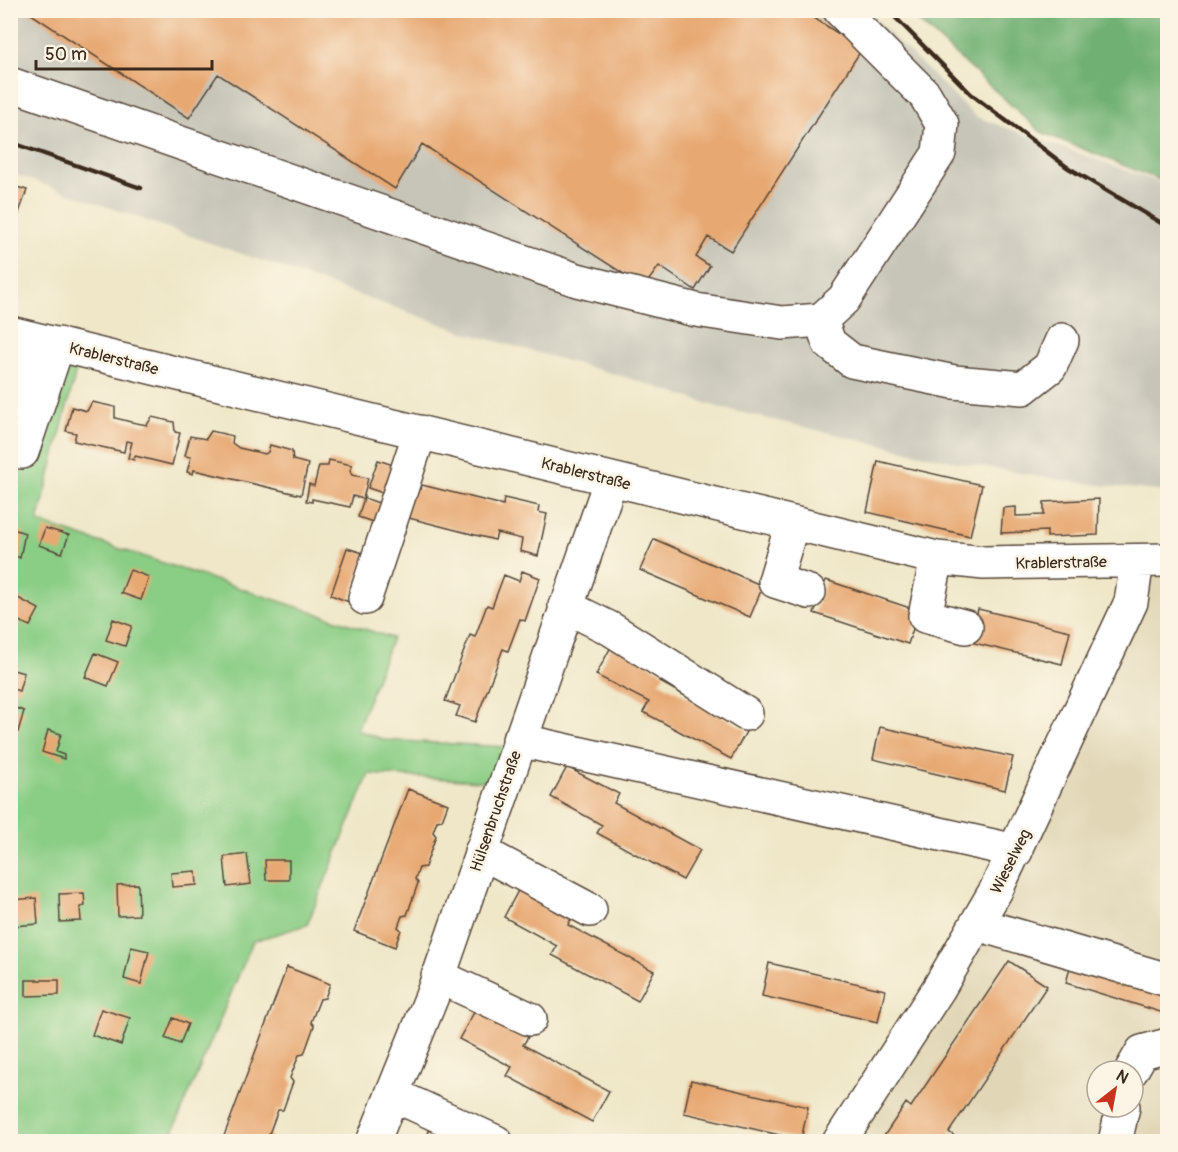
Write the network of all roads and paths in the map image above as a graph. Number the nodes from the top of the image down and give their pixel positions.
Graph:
1 (840, 10) edge
2 (10, 84) edge
3 (820, 320) junction
4 (34, 339) edge
5 (1062, 340) dead end
6 (10, 403) edge
7 (420, 432) junction
8 (22, 452) dead end
9 (611, 479) junction
10 (792, 524) junction
11 (937, 558) junction
12 (1152, 560) edge
13 (809, 592) dead end
14 (365, 598) dead end
15 (565, 606) junction
16 (966, 627) dead end
17 (746, 714) dead end
18 (519, 740) junction
19 (1016, 851) junction
20 (481, 852) junction
21 (590, 910) dead end
22 (977, 924) junction
23 (438, 976) junction
24 (1167, 980) edge
25 (530, 1019) dead end
26 (1167, 1045) edge
27 (1138, 1059) edge
28 (392, 1094) junction
29 (1120, 1119) edge
30 (373, 1142) edge
31 (496, 1142) edge
32 (840, 1142) edge
33 (1115, 1142) edge

1 - 3 street
2 - 3 street
3 - 5 street
4 - 6 street
4 - 7 street, Krablerstraße
4 - 8 street
7 - 9 street, Krablerstraße
7 - 14 street
9 - 10 street, Krablerstraße
9 - 15 street, Hülsenbruchstraße
10 - 11 street, Krablerstraße
10 - 13 street
11 - 12 street, Krablerstraße
11 - 16 street
12 - 19 street, Wieselweg
15 - 17 street
15 - 18 street, Hülsenbruchstraße
18 - 19 street
18 - 20 street, Hülsenbruchstraße
19 - 22 street, Wieselweg
20 - 21 street
20 - 23 street, Hülsenbruchstraße
22 - 24 street
22 - 32 street, Wieselweg
23 - 25 street
23 - 28 street, Hülsenbruchstraße
26 - 27 street
28 - 30 street, Hülsenbruchstraße
28 - 31 street
29 - 33 street

